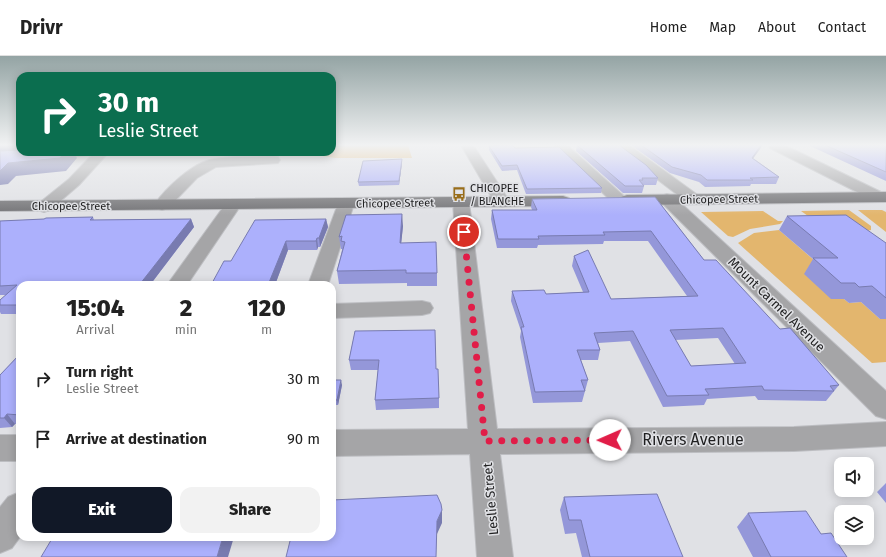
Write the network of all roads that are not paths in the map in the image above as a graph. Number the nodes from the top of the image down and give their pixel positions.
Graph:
1 (87, 168) edge
2 (201, 168) edge
3 (481, 168) edge
4 (585, 168) edge
5 (653, 168) edge
6 (824, 168) edge
7 (883, 197) edge
8 (667, 199) junction
9 (693, 199) junction
10 (619, 200) junction
11 (575, 201) edge
12 (597, 201) edge
13 (461, 202) junction
14 (502, 202) junction
15 (346, 204) junction
16 (162, 205) junction
17 (234, 205) junction
18 (0, 206) edge
19 (44, 207) junction
20 (180, 281) edge
21 (319, 281) edge
22 (422, 308) dead end
23 (336, 310) edge
24 (886, 408) edge
25 (886, 434) edge
26 (485, 441) junction
27 (336, 443) edge
28 (0, 448) edge
29 (16, 448) edge
30 (16, 514) edge
31 (0, 536) edge
32 (496, 557) edge

1 - 19 street
2 - 16 street
3 - 14 street
4 - 10 street
5 - 9 street
6 - 7 street
7 - 9 main road, Chicopee Street
8 - 9 main road, Chicopee Street
8 - 10 main road, Chicopee Street
8 - 24 street, Mount Carmel Avenue
10 - 12 main road, Chicopee Street
11 - 14 main road, Chicopee Street
13 - 14 main road, Chicopee Street
13 - 15 main road, Chicopee Street
13 - 26 street, Leslie Street
15 - 17 main road, Chicopee Street
15 - 21 street
16 - 17 main road, Chicopee Street
16 - 19 main road, Chicopee Street
17 - 20 street
18 - 19 main road, Chicopee Street
22 - 23 street
25 - 26 street, Rivers Avenue
26 - 27 street, Rivers Avenue
26 - 32 street, Leslie Street
28 - 29 street
30 - 31 street

